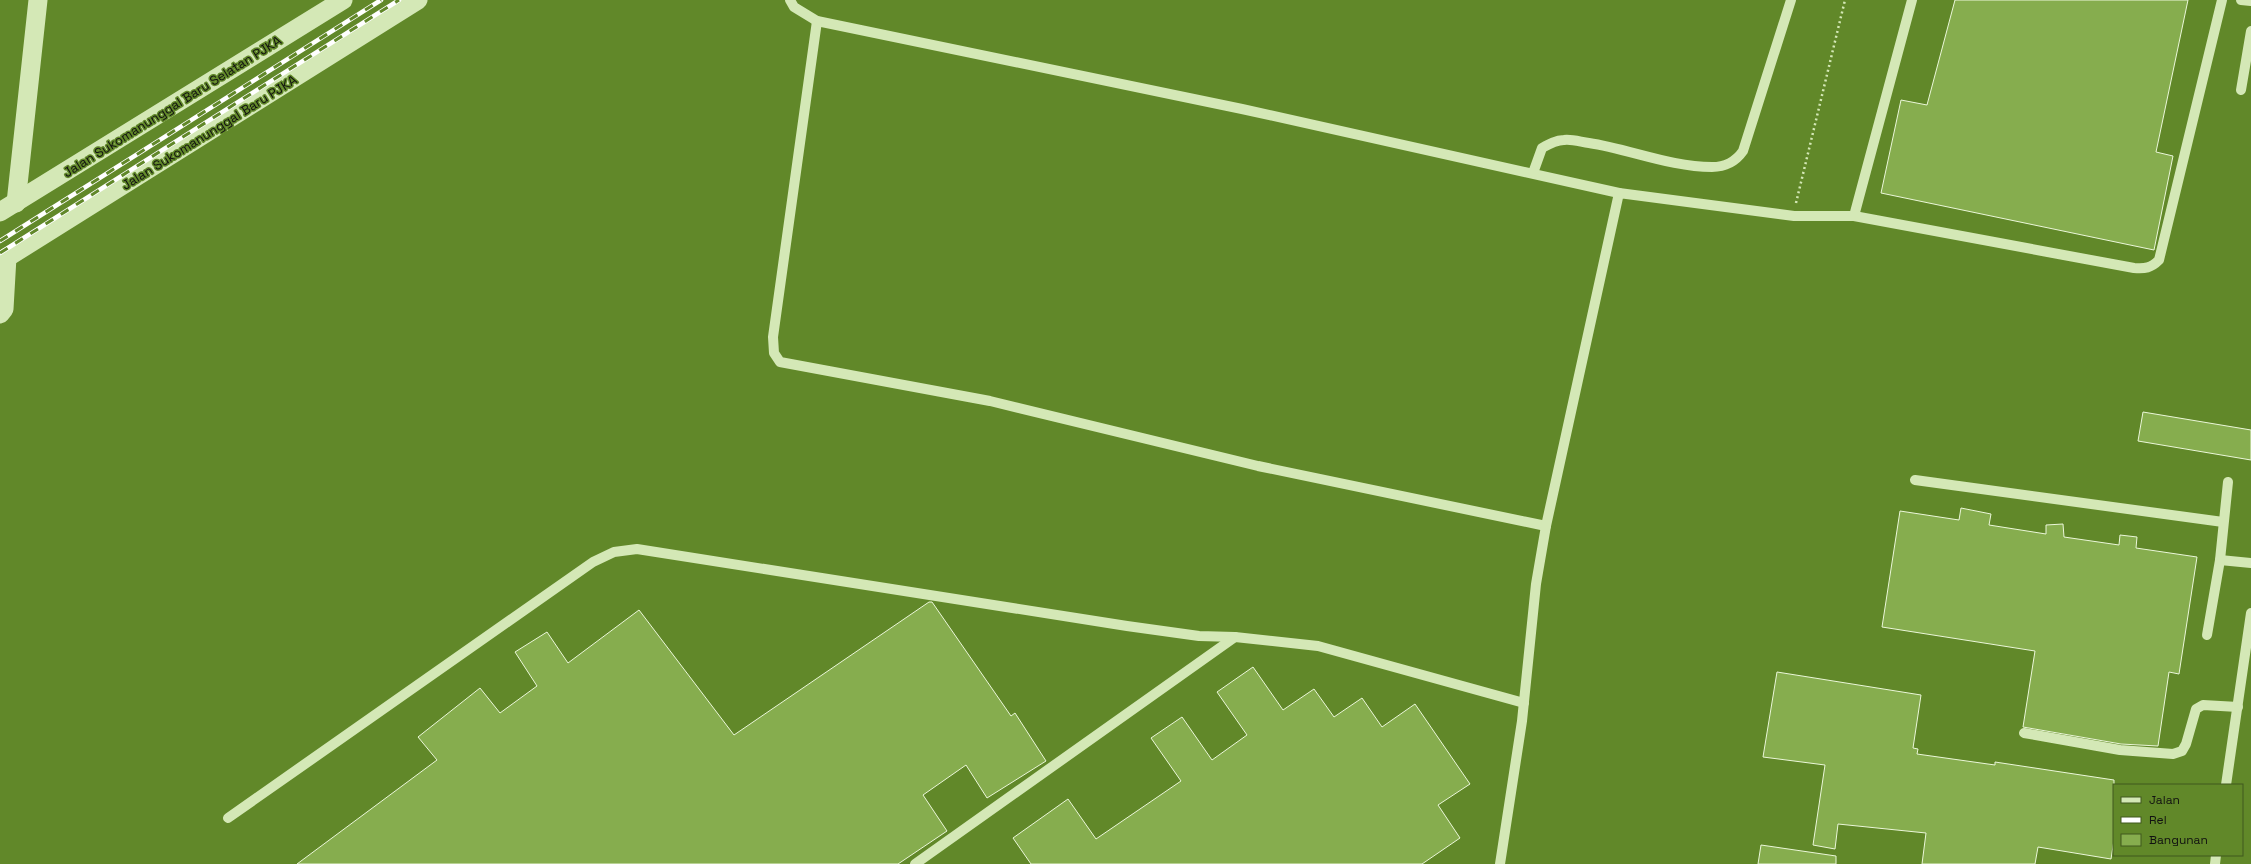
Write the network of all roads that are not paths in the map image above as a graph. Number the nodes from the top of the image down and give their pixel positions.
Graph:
1 (38, 0) edge
2 (343, 0) edge
3 (418, 0) edge
4 (790, 0) edge
5 (1791, 0) edge
6 (1912, 0) edge
7 (2222, 0) edge
8 (2241, 0) edge
9 (2251, 1) edge
10 (817, 21) junction
11 (2251, 31) edge
12 (2241, 90) dead end
13 (1533, 173) junction
14 (1619, 192) junction
15 (8, 207) edge
16 (1854, 216) junction
17 (4, 260) edge
18 (0, 314) edge
19 (1915, 480) dead end
20 (2228, 482) dead end
21 (2223, 522) junction
22 (1546, 526) junction
23 (2220, 560) junction
24 (2251, 563) edge
25 (2251, 613) edge
26 (2250, 632) edge
27 (2207, 635) dead end
28 (1235, 637) junction
29 (1524, 703) junction
30 (2238, 707) junction
31 (2024, 733) dead end
32 (2226, 784) edge
33 (228, 818) dead end
34 (915, 864) edge
35 (1500, 864) edge

1 - 15 street
2 - 15 street, Jalan Sukomanunggal Baru Selatan PJKA
3 - 17 street, Jalan Sukomanunggal Baru PJKA
4 - 10 lane
5 - 13 lane
6 - 16 lane
7 - 16 lane
8 - 9 lane
10 - 13 lane
10 - 22 lane
11 - 12 lane
13 - 14 lane
14 - 16 lane
14 - 22 lane
17 - 18 street
19 - 21 lane
20 - 21 lane
21 - 23 lane
22 - 29 lane
23 - 24 lane
23 - 27 lane
25 - 26 lane
26 - 30 lane
28 - 29 lane
28 - 33 lane
28 - 34 lane
29 - 35 lane
30 - 31 lane
30 - 32 lane

